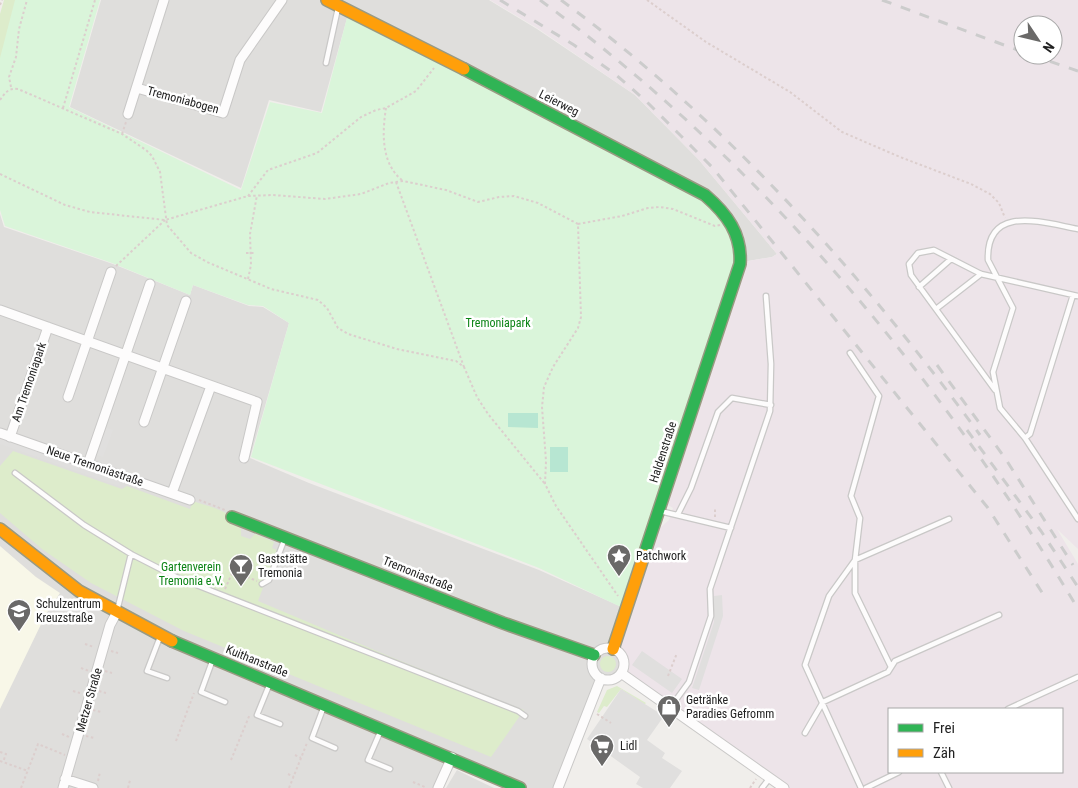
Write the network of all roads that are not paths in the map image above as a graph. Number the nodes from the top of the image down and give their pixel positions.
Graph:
1 (164, 0) edge
2 (282, 0) edge
3 (327, 0) edge
4 (338, 6) junction
5 (326, 63) dead end
6 (137, 88) junction
7 (128, 114) road end
8 (1078, 229) edge
9 (951, 259) junction
10 (740, 264) joint
11 (111, 272) road end
12 (981, 274) junction
13 (997, 277) junction
14 (150, 284) dead end
15 (920, 287) junction
16 (766, 296) dead end
17 (1076, 296) edge
18 (186, 301) dead end
19 (936, 309) junction
20 (0, 310) edge
21 (48, 328) junction
22 (87, 342) junction
23 (850, 353) dead end
24 (126, 355) junction
25 (162, 368) junction
26 (211, 386) junction
27 (996, 392) junction
28 (68, 396) dead end
29 (770, 405) junction
30 (144, 422) dead end
31 (0, 433) edge
32 (10, 436) junction
33 (1025, 438) junction
34 (244, 458) dead end
35 (88, 464) junction
36 (15, 473) dead end
37 (172, 493) junction
38 (190, 500) road end
39 (658, 510) junction
40 (678, 514) junction
41 (232, 517) road end
42 (949, 519) dead end
43 (1078, 519) edge
44 (0, 528) edge
45 (731, 528) junction
46 (285, 537) junction
47 (131, 554) junction
48 (855, 560) junction
49 (262, 584) road end
50 (117, 612) junction
51 (999, 615) dead end
52 (160, 635) junction
53 (613, 649) junction
54 (594, 655) junction
55 (214, 658) junction
56 (891, 667) junction
57 (621, 673) junction
58 (1078, 677) edge
59 (167, 678) dead end
60 (601, 678) junction
61 (270, 682) junction
62 (225, 702) dead end
63 (823, 702) junction
64 (325, 704) junction
65 (670, 708) junction
66 (1010, 708) edge
67 (525, 716) dead end
68 (280, 724) dead end
69 (381, 728) junction
70 (805, 733) dead end
71 (335, 748) dead end
72 (452, 757) junction
73 (390, 770) dead end
74 (897, 773) edge
75 (941, 773) edge
76 (769, 778) junction
77 (64, 784) edge
78 (93, 788) edge
79 (438, 788) edge
80 (520, 788) edge
81 (558, 788) edge
82 (762, 788) edge
83 (784, 788) edge
84 (861, 788) edge
85 (866, 788) edge
86 (948, 788) edge

1 - 6 street, Tremoniabogen
2 - 6 street, Tremoniabogen
3 - 4 street, Leierweg
4 - 5 lane
4 - 10 street, Leierweg
6 - 7 street, Tremoniabogen
8 - 13 lane
9 - 12 lane
9 - 15 lane
9 - 15 lane
10 - 39 street, Haldenstraße
11 - 22 street
12 - 13 lane
12 - 19 lane
13 - 17 lane
13 - 27 lane
14 - 24 street
15 - 19 lane
16 - 29 lane
17 - 33 lane
18 - 25 street
19 - 27 lane
20 - 21 street, Am Tremoniapark
21 - 22 street, Am Tremoniapark
21 - 32 street, Am Tremoniapark
22 - 24 street, Am Tremoniapark
22 - 28 street
23 - 48 lane
24 - 25 street, Am Tremoniapark
24 - 35 street
25 - 26 street, Am Tremoniapark
25 - 30 street
26 - 34 street, Am Tremoniapark
26 - 37 street
27 - 33 lane
29 - 40 lane
29 - 45 lane
31 - 32 street, Neue Tremoniastraße
32 - 35 street, Neue Tremoniastraße
33 - 43 lane
35 - 37 street, Neue Tremoniastraße
36 - 47 lane
37 - 38 street, Neue Tremoniastraße
39 - 40 lane
39 - 53 street, Haldenstraße
40 - 45 lane
41 - 46 street, Tremoniastraße
42 - 48 lane
44 - 50 street, Kuithanstraße
45 - 65 lane
46 - 49 lane
46 - 54 street, Tremoniastraße
47 - 50 lane
47 - 67 lane
48 - 56 lane
48 - 63 lane
50 - 52 street, Kuithanstraße
50 - 77 street, Metzer Straße
51 - 56 lane
52 - 55 street, Kuithanstraße
52 - 59 lane
53 - 54 street
53 - 57 street
54 - 60 street
55 - 61 street, Kuithanstraße
55 - 62 lane
56 - 63 lane
57 - 60 street
57 - 65 street
58 - 66 lane
60 - 81 street
61 - 64 street, Kuithanstraße
61 - 68 lane
63 - 70 lane
63 - 84 lane
64 - 69 street, Kuithanstraße
64 - 71 lane
65 - 76 street
69 - 72 street, Kuithanstraße
69 - 73 lane
72 - 79 street
72 - 80 street, Kuithanstraße
74 - 85 lane
75 - 86 lane
76 - 82 lane
76 - 83 street
77 - 78 street

